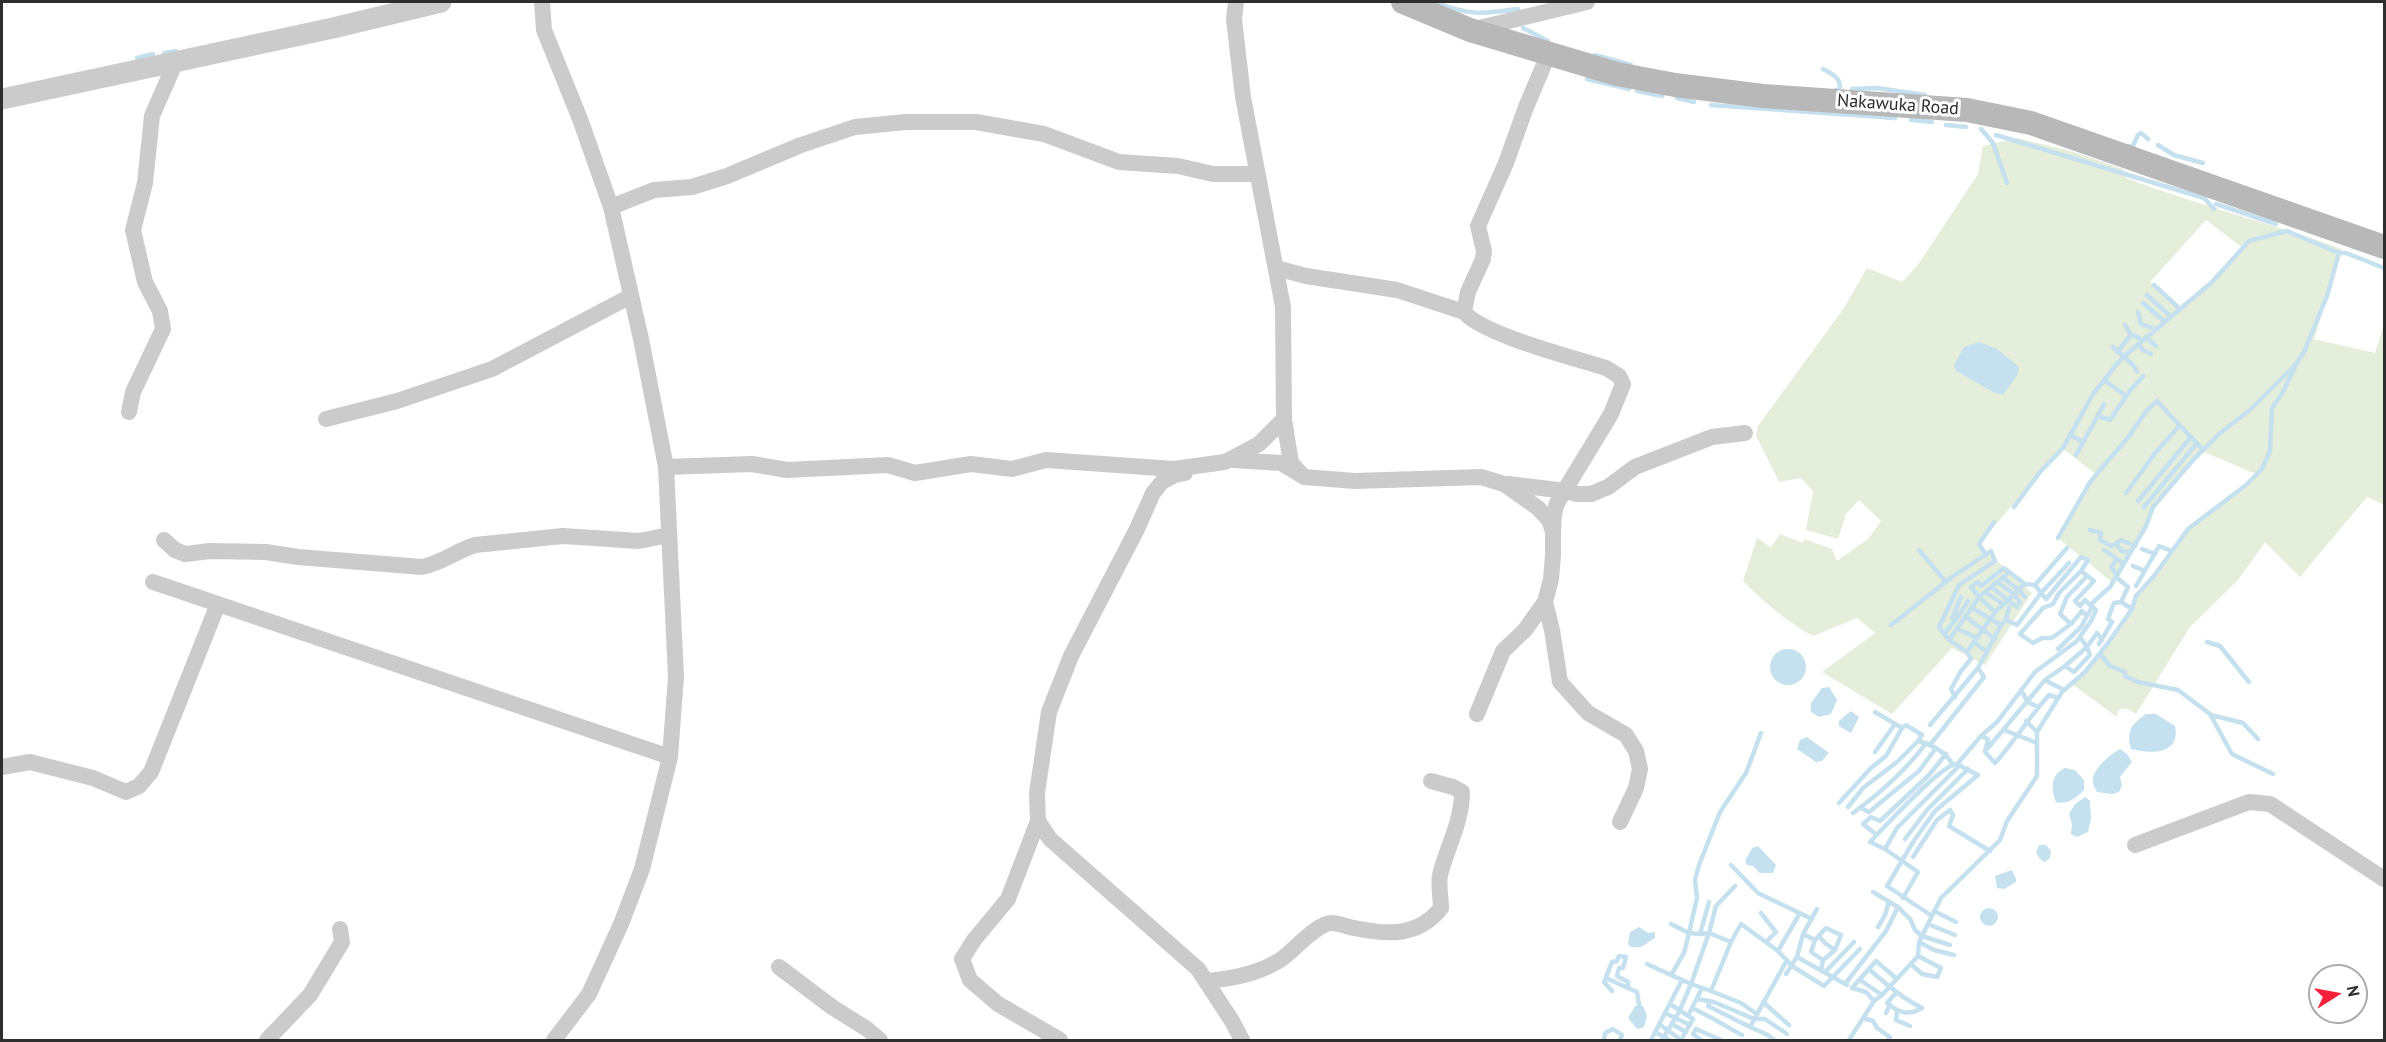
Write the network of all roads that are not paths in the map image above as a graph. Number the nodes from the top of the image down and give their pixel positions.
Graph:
1 (441, 2) edge
2 (1236, 2) edge
3 (1403, 2) edge
4 (1585, 2) edge
5 (543, 4) edge
6 (1470, 30) junction
7 (1549, 53) junction
8 (176, 61) junction
9 (2, 99) edge
10 (1257, 174) junction
11 (611, 207) junction
12 (2385, 247) edge
13 (1276, 268) junction
14 (631, 296) junction
15 (1464, 312) junction
16 (129, 412) dead end
17 (326, 419) dead end
18 (1284, 419) junction
19 (1745, 433) dead end
20 (1225, 462) junction
21 (666, 467) junction
22 (1305, 477) junction
23 (1504, 484) junction
24 (1566, 491) junction
25 (1553, 531) junction
26 (669, 535) junction
27 (164, 540) dead end
28 (153, 582) dead end
29 (1545, 602) junction
30 (218, 604) junction
31 (1477, 714) dead end
32 (670, 757) junction
33 (2, 767) edge
34 (1431, 781) dead end
35 (1038, 821) junction
36 (1620, 822) dead end
37 (2135, 845) dead end
38 (2385, 879) edge
39 (340, 929) dead end
40 (779, 967) dead end
41 (1235, 979) junction
42 (1206, 981) junction
43 (1225, 1011) junction
44 (267, 1041) edge
45 (554, 1041) edge
46 (880, 1041) edge
47 (1060, 1041) edge
48 (1242, 1041) edge

1 - 8 street
2 - 10 street
3 - 6 main road, Nakawuka Road
4 - 6 street
5 - 11 street
6 - 7 main road, Nakawuka Road
7 - 12 main road, Nakawuka Road
7 - 15 street
8 - 9 street
8 - 16 street
10 - 11 street
10 - 13 street
11 - 14 street
13 - 15 street
13 - 18 street
14 - 17 street
14 - 21 street
15 - 24 street
18 - 20 street
18 - 22 street
19 - 24 street
20 - 21 street
20 - 22 street
20 - 35 street
21 - 26 street
22 - 23 street
23 - 24 street
23 - 25 street
24 - 25 street
25 - 29 street
26 - 27 street
26 - 32 street
28 - 30 street
29 - 31 street
29 - 36 street
30 - 32 street
30 - 33 street
32 - 45 street
34 - 41 street
35 - 42 street
35 - 47 street
37 - 38 street
39 - 44 street
40 - 46 street
41 - 42 street
41 - 43 street
42 - 43 street
43 - 48 street

